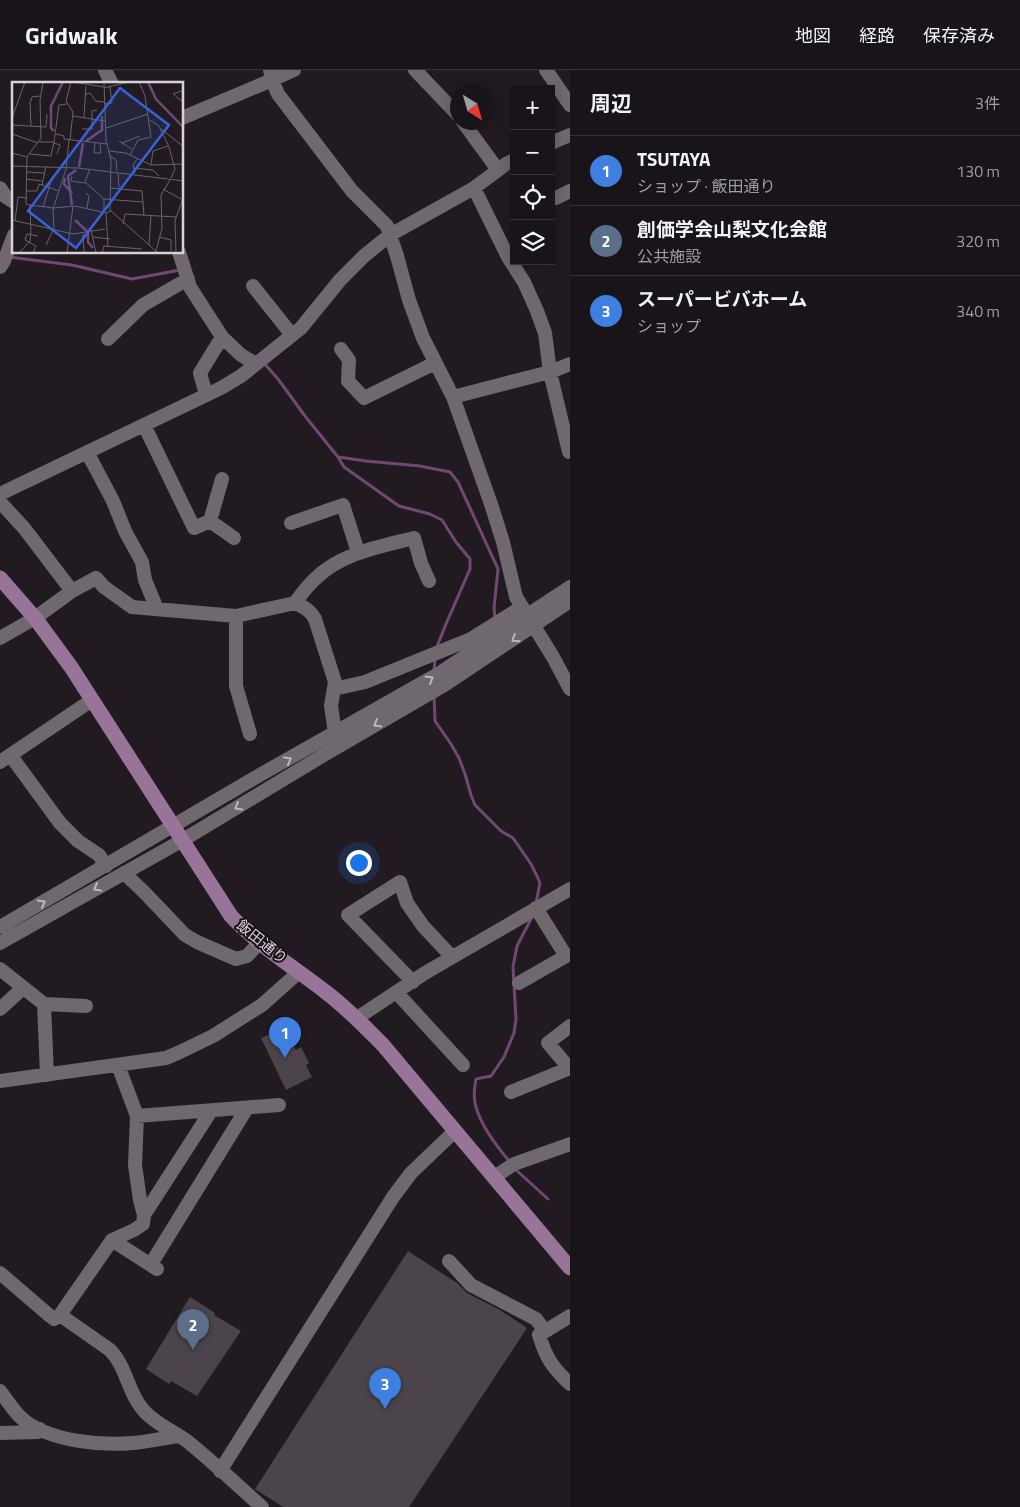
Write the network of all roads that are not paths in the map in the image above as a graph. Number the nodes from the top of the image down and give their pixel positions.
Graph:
1 (104, 70) edge
2 (294, 70) edge
3 (415, 70) edge
4 (546, 70) edge
5 (271, 75) edge
6 (111, 82) edge
7 (570, 105) edge
8 (450, 107) edge
9 (184, 117) edge
10 (469, 130) edge
11 (570, 135) edge
12 (555, 141) edge
13 (510, 162) edge
14 (498, 170) junction
15 (0, 188) edge
16 (474, 188) junction
17 (570, 191) edge
18 (556, 198) dead end
19 (12, 201) edge
20 (390, 236) junction
21 (12, 240) edge
22 (180, 254) edge
23 (0, 267) edge
24 (188, 279) junction
25 (253, 286) dead end
26 (292, 335) junction
27 (222, 337) junction
28 (108, 339) dead end
29 (341, 350) dead end
30 (435, 362) junction
31 (256, 364) junction
32 (570, 364) edge
33 (550, 372) junction
34 (206, 395) junction
35 (453, 397) junction
36 (144, 425) junction
37 (87, 452) junction
38 (569, 452) dead end
39 (222, 478) dead end
40 (0, 494) edge
41 (0, 502) edge
42 (210, 521) junction
43 (291, 523) dead end
44 (234, 538) dead end
45 (358, 552) junction
46 (0, 578) edge
47 (429, 581) dead end
48 (570, 586) edge
49 (72, 591) junction
50 (570, 601) edge
51 (295, 603) junction
52 (157, 609) junction
53 (236, 616) junction
54 (527, 616) junction
55 (35, 618) junction
56 (0, 638) edge
57 (334, 689) junction
58 (570, 689) edge
59 (92, 700) junction
60 (335, 733) junction
61 (250, 734) dead end
62 (5, 759) edge
63 (174, 827) junction
64 (183, 840) junction
65 (106, 866) junction
66 (124, 873) junction
67 (570, 889) edge
68 (536, 908) junction
69 (0, 928) edge
70 (0, 942) edge
71 (260, 942) junction
72 (452, 957) junction
73 (0, 968) edge
74 (299, 972) junction
75 (413, 982) junction
76 (519, 983) dead end
77 (23, 988) junction
78 (397, 993) junction
79 (44, 1004) junction
80 (86, 1006) dead end
81 (0, 1009) edge
82 (357, 1018) junction
83 (570, 1026) edge
84 (118, 1065) junction
85 (463, 1065) dead end
86 (570, 1068) edge
87 (48, 1075) junction
88 (0, 1081) edge
89 (511, 1092) dead end
90 (279, 1105) dead end
91 (248, 1108) junction
92 (211, 1111) junction
93 (136, 1116) junction
94 (455, 1131) junction
95 (570, 1144) edge
96 (494, 1177) junction
97 (144, 1215) junction
98 (112, 1240) junction
99 (449, 1261) dead end
100 (570, 1268) edge
101 (0, 1273) edge
102 (60, 1315) junction
103 (570, 1316) edge
104 (545, 1331) junction
105 (570, 1384) edge
106 (0, 1391) edge
107 (40, 1429) junction
108 (0, 1433) edge
109 (178, 1436) junction
110 (220, 1471) junction
111 (262, 1507) edge

1 - 6 street
2 - 5 street
3 - 8 street
4 - 7 street
5 - 9 street
5 - 20 street
10 - 14 street
11 - 12 street
13 - 14 street
14 - 16 street
15 - 19 street
16 - 20 street
16 - 33 street
17 - 18 street
20 - 26 street
20 - 30 street
21 - 23 street
22 - 24 street
24 - 27 street
24 - 28 street
25 - 26 street
26 - 31 street
27 - 31 street
27 - 34 street
29 - 30 street
30 - 35 street
31 - 34 street
32 - 33 street
33 - 35 street
33 - 38 street
34 - 36 street
35 - 54 street
36 - 37 street
36 - 42 street
37 - 40 street
37 - 52 street
39 - 42 street
41 - 49 street
42 - 44 street
43 - 45 street
45 - 47 street
45 - 51 street
46 - 55 main road, 飯田通り
48 - 54 street
49 - 52 street
49 - 55 street
50 - 54 street
51 - 53 street
51 - 57 street
52 - 53 street
53 - 61 street
54 - 57 street
54 - 58 street
60 -> 54 street
54 -> 64 street
55 - 56 street
55 - 59 main road, 飯田通り
57 - 60 street
59 - 62 street
59 - 63 main road, 飯田通り
63 -> 60 street
62 - 65 street
63 - 64 main road, 飯田通り
63 - 65 street
64 - 66 street
64 - 71 main road, 飯田通り
69 -> 65 street
66 -> 70 street
66 - 71 street
67 - 68 street
68 - 72 street
68 - 76 street
71 - 74 main road, 飯田通り
72 - 75 street
72 - 75 street
73 - 77 street
74 - 82 main road, 飯田通り
74 - 84 street
75 - 78 street
77 - 79 street
77 - 81 street
78 - 82 street
78 - 85 street
79 - 80 street
79 - 87 street
82 - 94 main road, 飯田通り
83 - 86 street
84 - 87 street
84 - 93 street
86 - 89 street
87 - 88 street
90 - 91 street
91 - 92 street
91 - 98 street
92 - 93 street
92 - 97 street
93 - 97 street
94 - 96 main road, 飯田通り
94 - 110 street
95 - 96 street
96 - 100 main road, 飯田通り
97 - 98 street
98 - 102 street
99 - 104 street
101 - 102 street
102 - 109 street
103 - 104 street
104 - 105 street
106 - 107 street
107 - 108 street
107 - 109 street
109 - 110 street
110 - 111 street

